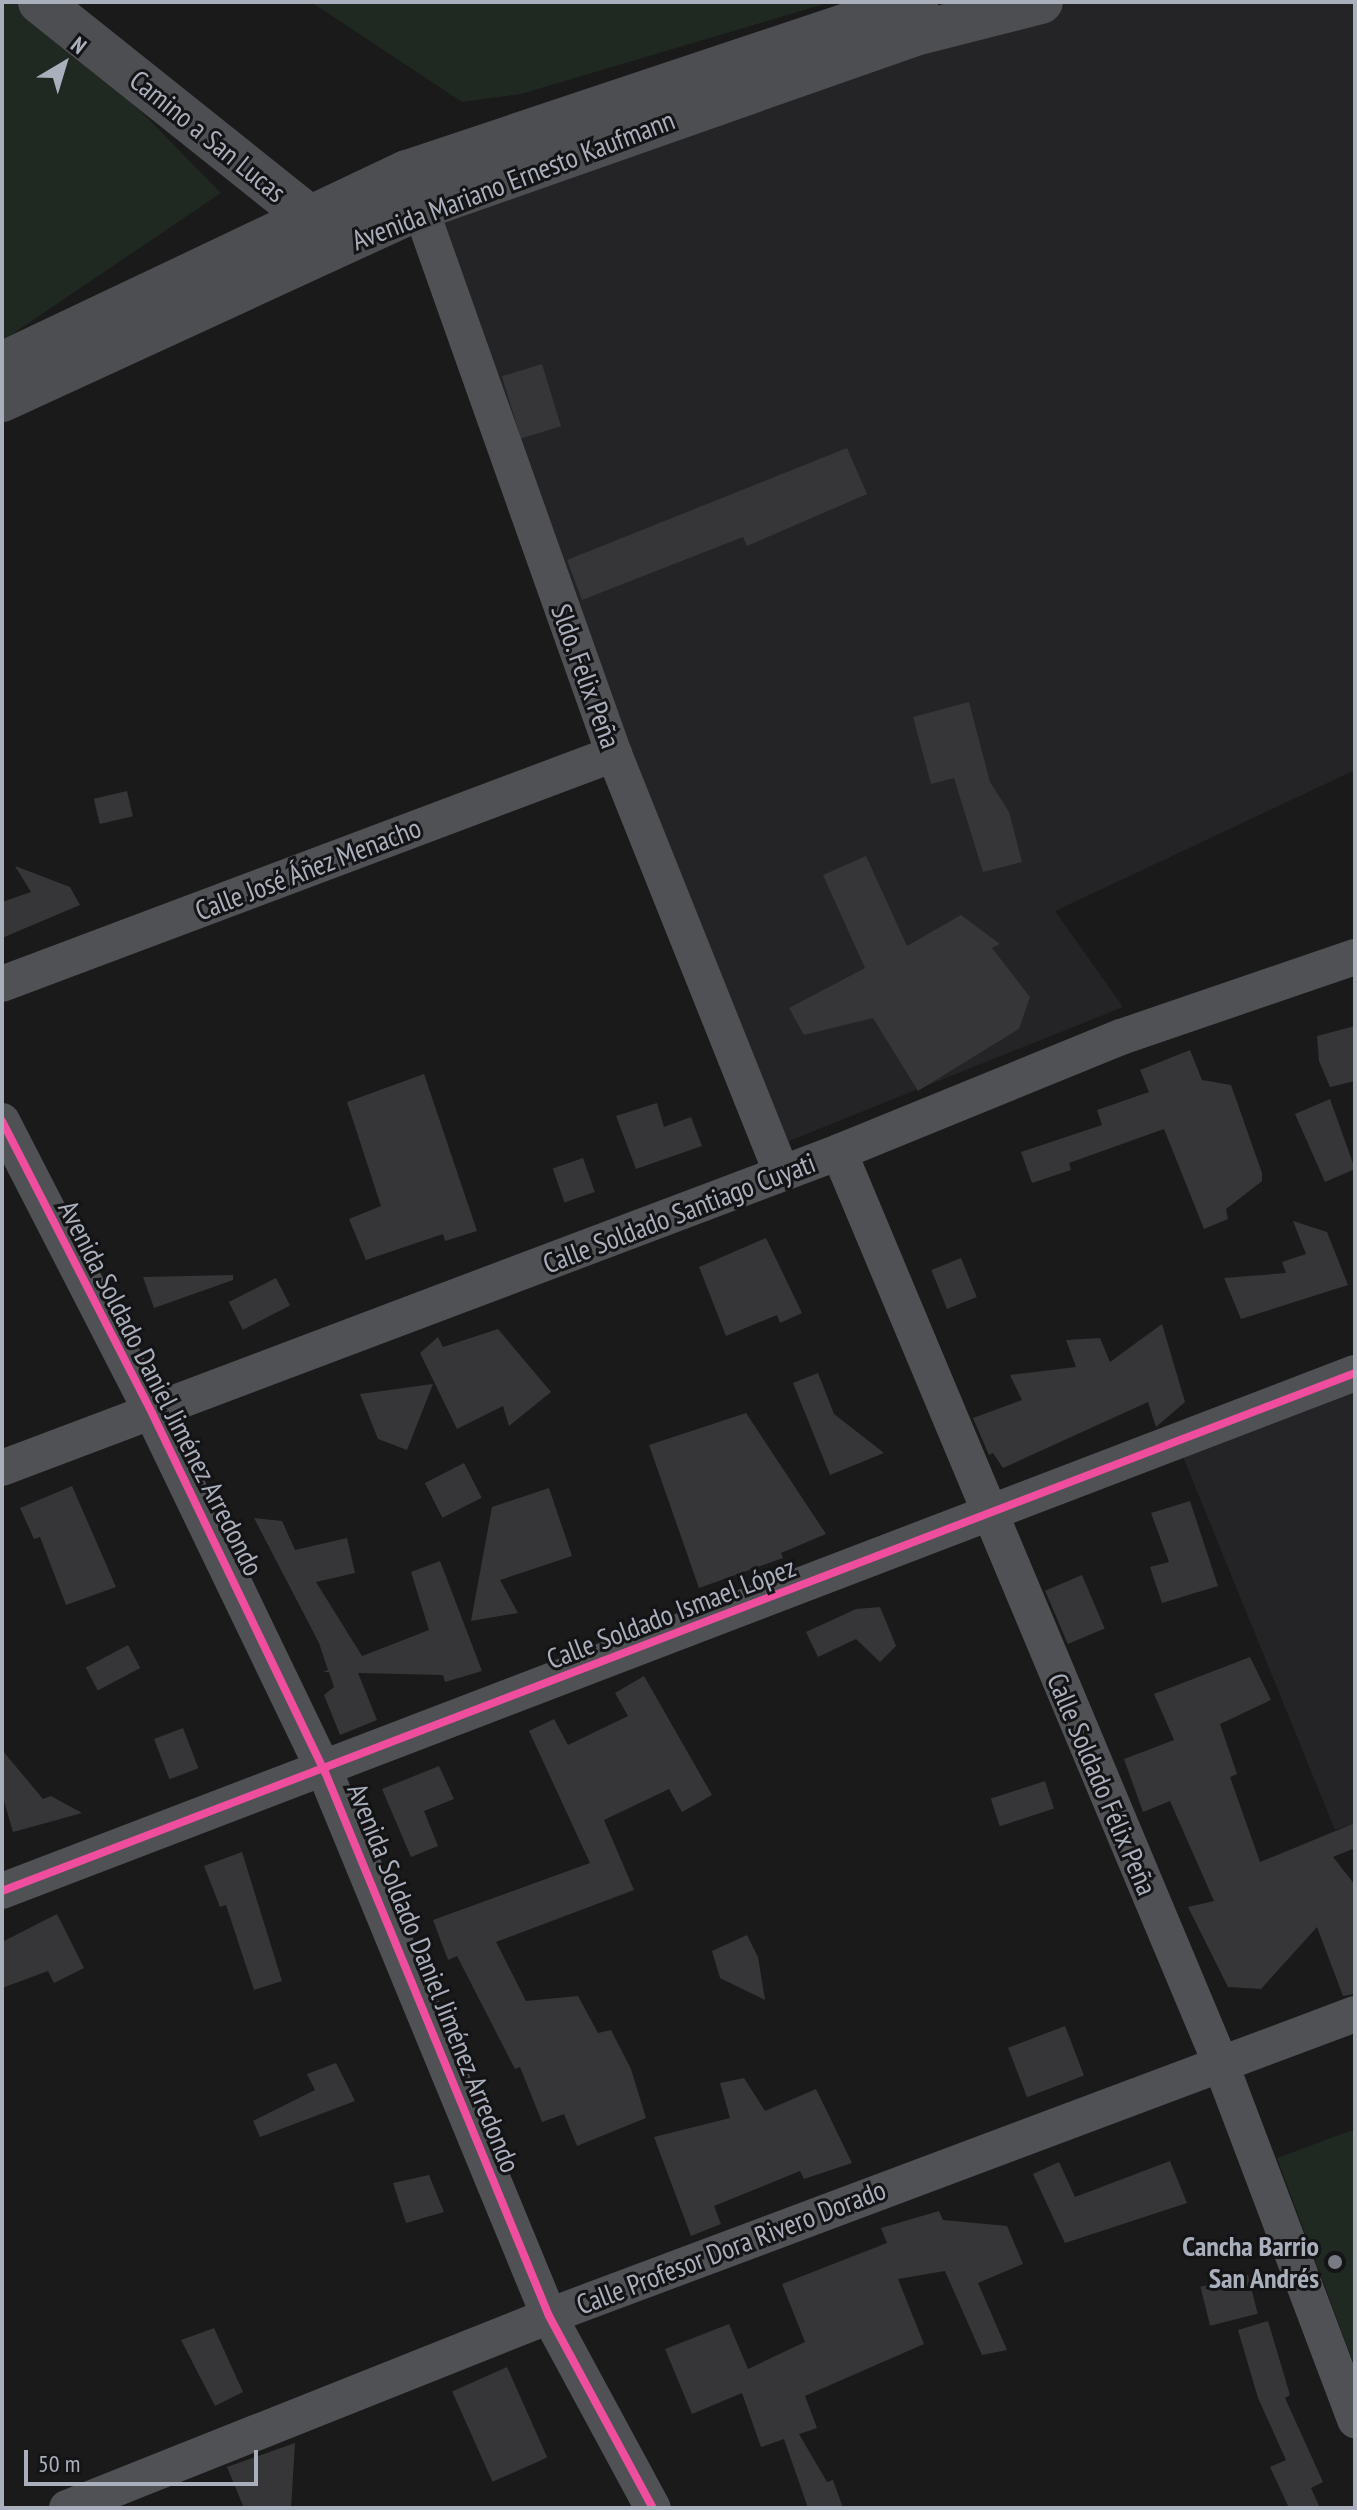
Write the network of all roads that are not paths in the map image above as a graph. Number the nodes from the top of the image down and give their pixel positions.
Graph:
1 (40, 2) edge
2 (916, 2) edge
3 (1041, 2) edge
4 (414, 190) junction
5 (316, 235) junction
6 (2, 364) edge
7 (2, 400) edge
8 (614, 754) junction
9 (1355, 957) edge
10 (2, 984) edge
11 (2, 1121) edge
12 (839, 1152) junction
13 (782, 1173) junction
14 (1355, 1373) edge
15 (152, 1413) junction
16 (2, 1468) edge
17 (987, 1513) junction
18 (325, 1772) junction
19 (2, 1891) edge
20 (1355, 2014) edge
21 (1220, 2062) junction
22 (549, 2316) junction
23 (1355, 2420) edge
24 (67, 2508) edge
25 (653, 2508) edge

1 - 5 main road, Camino a San Lucas
2 - 4 main road, Avenida Mariano Ernesto Kaufmann
3 - 4 main road, Avenida Mariano Ernesto Kaufmann
4 - 5 main road, Avenida Mariano Ernesto Kaufmann
4 - 8 street, Sldo. Felix Peña
5 - 6 main road, Avenida Mariano Ernesto Kaufmann
5 - 7 main road, Avenida Mariano Ernesto Kaufmann
8 - 10 street, Calle José Áñez Menacho
8 - 13 street, Sldo. Felix Peña
9 - 12 street, Calle Soldado Santiago Cuyati
11 - 15 street, Avenida Soldado Daniel Jiménez Arredondo
12 - 13 street, Calle Soldado Santiago Cuyati
12 - 17 street, Calle Soldado Félix Peña
13 - 15 street, Calle Soldado Santiago Cuyati
14 - 17 street, Calle Soldado Ismael López
15 - 16 street, Calle Soldado Santiago Cuyati
15 - 18 street, Avenida Soldado Daniel Jiménez Arredondo
17 - 18 street, Calle Soldado Ismael López
17 - 21 street, Calle Soldado Félix Peña
18 - 19 street, Calle Soldado Ismael López
18 - 22 street, Avenida Soldado Daniel Jiménez Arredondo
20 - 21 street, Calle Profesor Dora Rivero Dorado
21 - 22 street, Calle Profesor Dora Rivero Dorado
21 - 23 street, Calle Soldado Félix Peña
22 - 24 street, Calle Profesor Dora Rivero Dorado
22 - 25 street, Avenida Soldado Daniel Jiménez Arredondo

